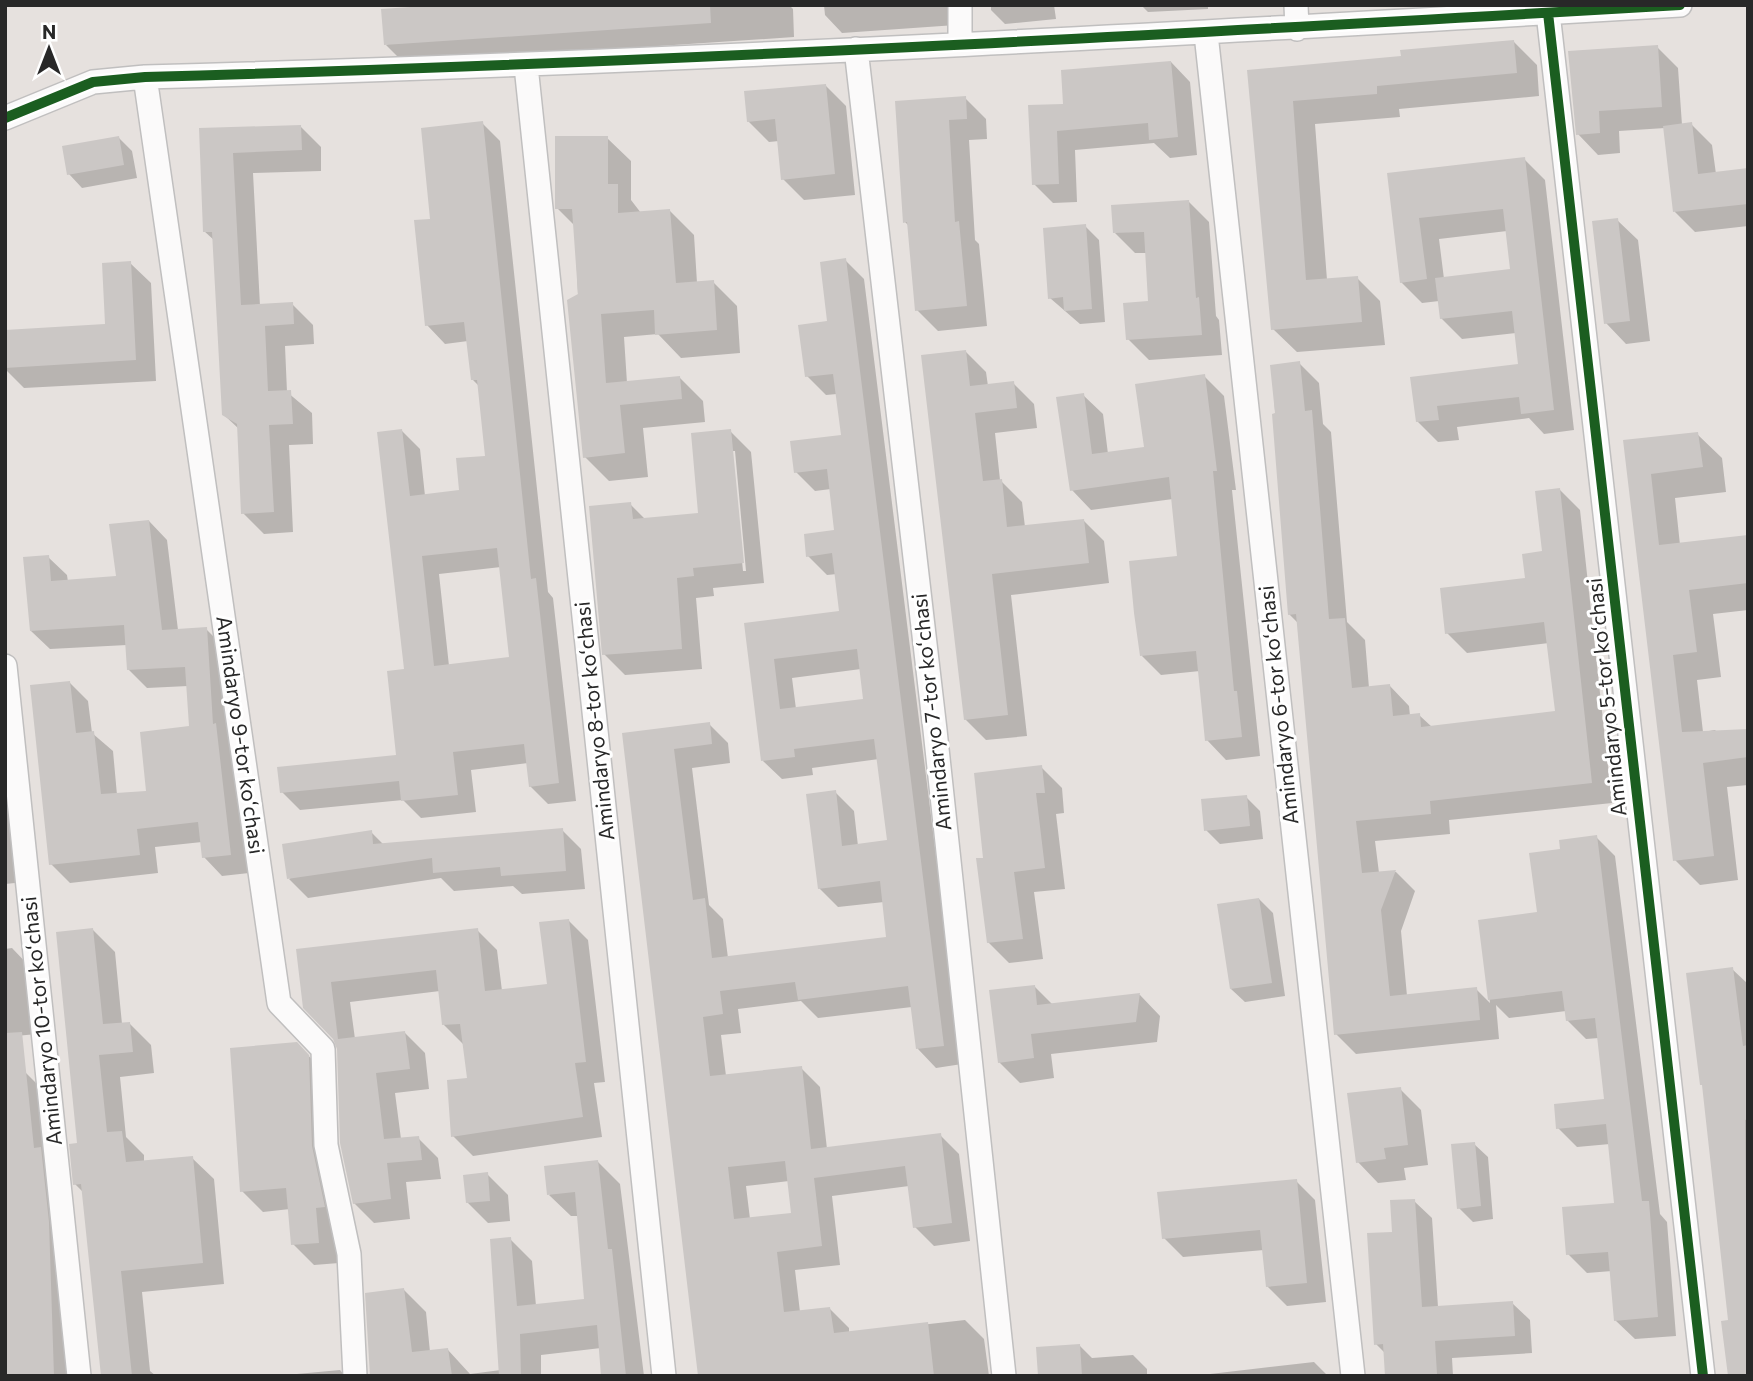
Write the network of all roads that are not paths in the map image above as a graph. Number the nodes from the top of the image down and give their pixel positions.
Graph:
1 (960, 5) edge
2 (1296, 5) edge
3 (1680, 5) edge
4 (1617, 7) edge
5 (1549, 13) junction
6 (1297, 29) junction
7 (1206, 34) junction
8 (960, 44) junction
9 (856, 49) junction
10 (526, 66) junction
11 (145, 77) junction
12 (5, 118) edge
13 (5, 666) edge
14 (79, 1376) edge
15 (355, 1376) edge
16 (664, 1376) edge
17 (1004, 1376) edge
18 (1353, 1376) edge
19 (1703, 1376) edge

1 - 8 street
2 - 6 street
3 - 4 street
4 - 5 street
5 - 6 street
5 - 19 street, Amindaryo 5-tor koʻchasi
6 - 7 street
7 - 8 street
7 - 18 street, Amindaryo 6-tor koʻchasi
8 - 9 street
9 - 10 street
9 - 17 street, Amindaryo 7-tor koʻchasi
10 - 11 street
10 - 16 street, Amindaryo 8-tor koʻchasi
11 - 12 street
11 - 15 street, Amindaryo 9-tor koʻchasi
13 - 14 street, Amindaryo 10-tor koʻchasi

